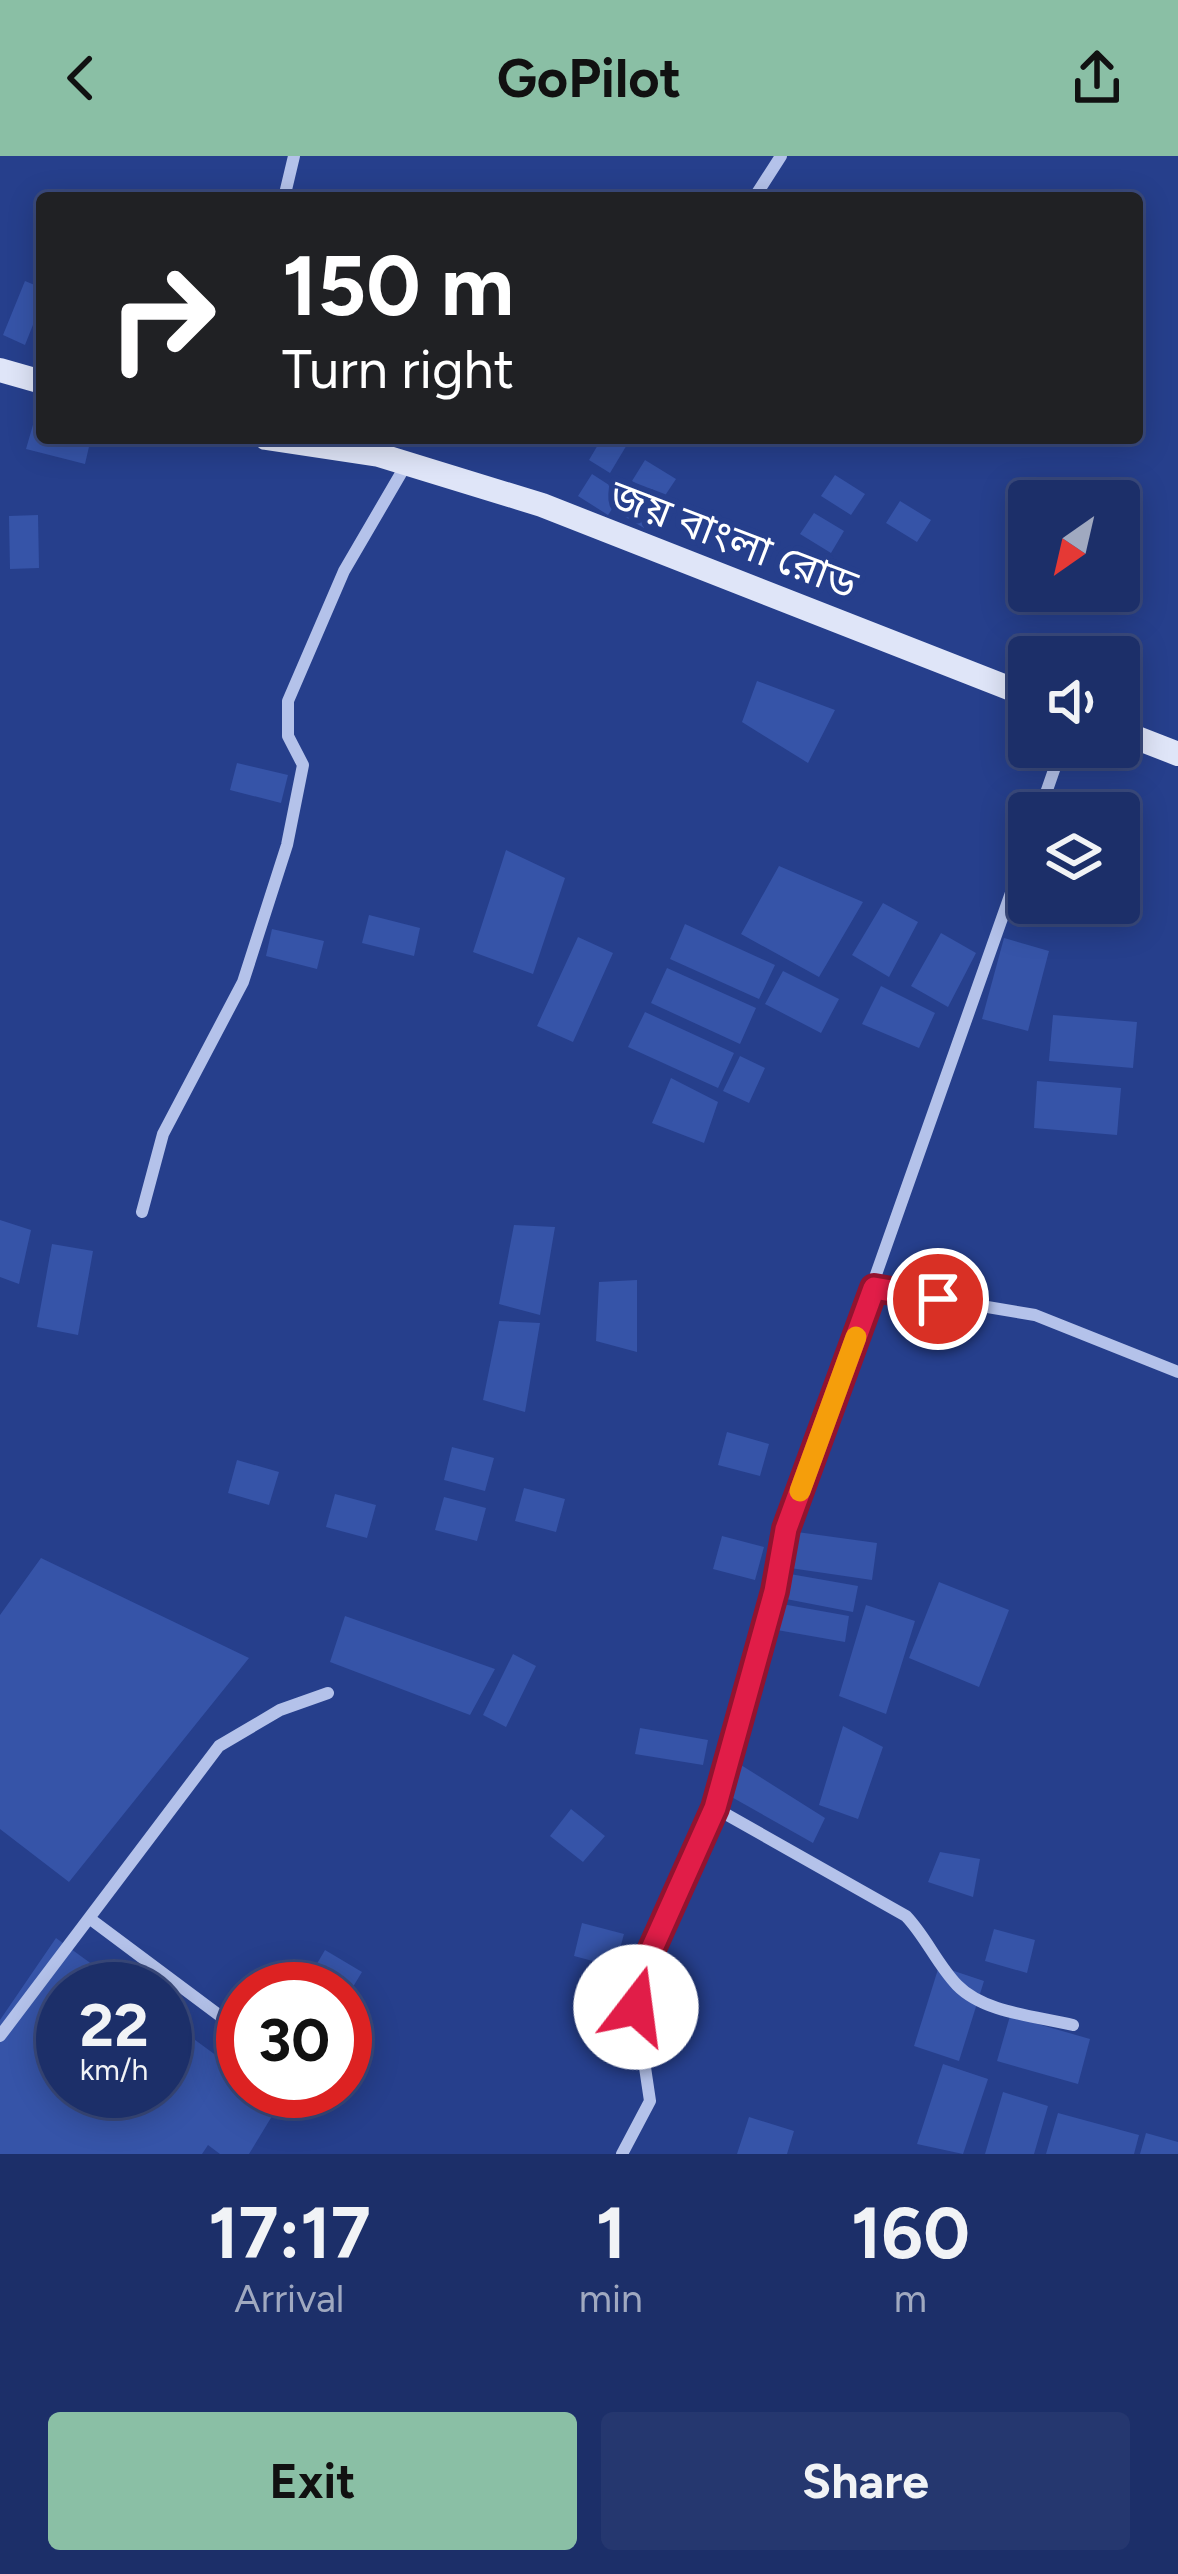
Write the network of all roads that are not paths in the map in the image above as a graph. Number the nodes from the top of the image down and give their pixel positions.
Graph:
1 (295, 156) edge
2 (781, 156) edge
3 (286, 192) edge
4 (758, 192) edge
5 (0, 370) edge
6 (36, 380) edge
7 (302, 444) edge
8 (408, 462) junction
9 (1008, 688) edge
10 (1140, 739) edge
11 (1178, 754) edge
12 (1008, 902) edge
13 (142, 1212) dead end
14 (874, 1288) junction
15 (1178, 1372) edge
16 (328, 1693) dead end
17 (715, 1808) junction
18 (89, 1918) junction
19 (216, 2013) edge
20 (1073, 2025) dead end
21 (0, 2036) edge
22 (622, 2154) edge

1 - 3 street
2 - 4 street
5 - 6 street
7 - 8 street, জয় বাংলা রোড
8 - 9 street, জয় বাংলা রোড
8 - 13 street
10 - 11 street
12 - 14 street
14 - 15 street
14 - 17 street
16 - 18 street
17 - 20 street
17 - 22 street
18 - 19 street
18 - 21 street

